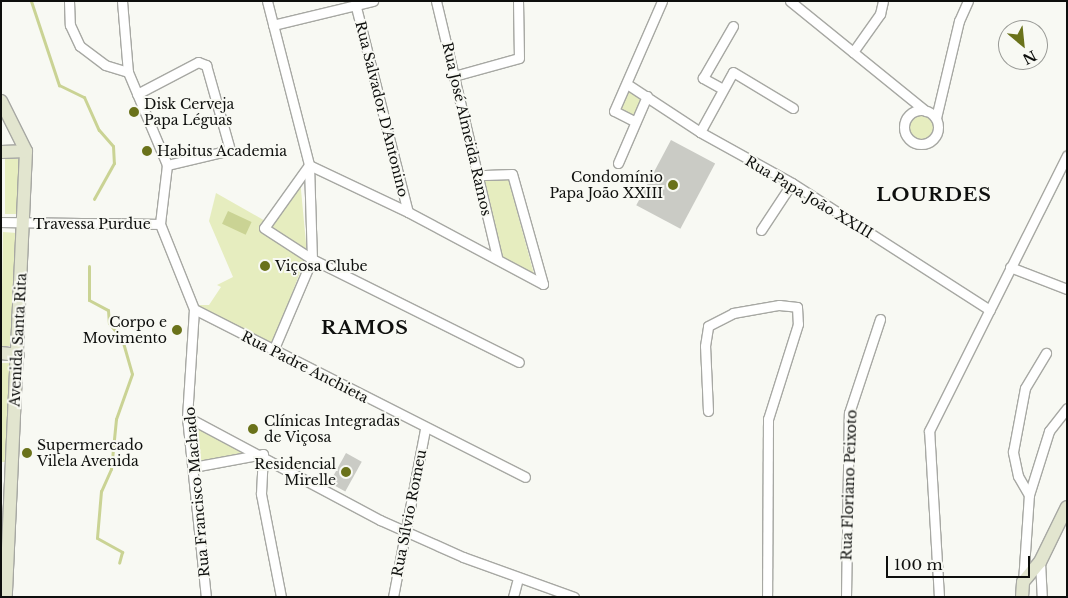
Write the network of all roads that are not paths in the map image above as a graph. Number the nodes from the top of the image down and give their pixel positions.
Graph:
1 (69, 1) edge
2 (123, 1) edge
3 (267, 1) edge
4 (372, 1) edge
5 (436, 1) edge
6 (518, 1) edge
7 (662, 1) edge
8 (790, 1) edge
9 (883, 1) edge
10 (968, 1) edge
11 (356, 6) junction
12 (273, 24) junction
13 (733, 26) dead end
14 (853, 52) junction
15 (128, 72) junction
16 (454, 76) junction
17 (627, 84) junction
18 (721, 88) junction
19 (137, 94) junction
20 (647, 96) junction
21 (2, 102) edge
22 (793, 108) dead end
23 (926, 111) junction
24 (1, 116) edge
25 (936, 118) junction
26 (634, 121) junction
27 (700, 132) junction
28 (26, 151) junction
29 (1, 152) edge
30 (1067, 156) edge
31 (618, 163) dead end
32 (167, 165) junction
33 (309, 165) junction
34 (478, 175) junction
35 (792, 183) junction
36 (408, 212) junction
37 (1, 222) edge
38 (25, 224) junction
39 (160, 224) junction
40 (761, 230) dead end
41 (497, 258) junction
42 (312, 259) junction
43 (1010, 267) junction
44 (1067, 288) edge
45 (194, 309) junction
46 (990, 310) junction
47 (880, 319) dead end
48 (273, 351) junction
49 (1, 353) edge
50 (1046, 353) dead end
51 (18, 355) junction
52 (519, 362) dead end
53 (1067, 408) edge
54 (708, 411) dead end
55 (187, 417) junction
56 (425, 429) junction
57 (263, 454) junction
58 (192, 467) junction
59 (6, 472) edge
60 (525, 477) dead end
61 (1029, 495) junction
62 (1067, 507) edge
63 (407, 532) junction
64 (1040, 562) junction
65 (518, 578) junction
66 (1023, 582) junction
67 (6, 597) edge
68 (206, 597) edge
69 (280, 597) edge
70 (393, 597) edge
71 (513, 597) edge
72 (574, 597) edge
73 (767, 597) edge
74 (846, 597) edge
75 (939, 597) edge
76 (1022, 597) edge
77 (1042, 597) edge

1 - 15 street
2 - 15 street, Rua Francisco Machado
3 - 12 street
4 - 11 street
5 - 16 street, Rua José Almeida Ramos
6 - 16 street
7 - 17 street
8 - 14 street
9 - 14 street
10 - 25 street
11 - 12 street
11 - 36 street, Rua Salvador D'Antonino
12 - 33 street
13 - 18 street
14 - 23 street
15 - 19 street, Rua Francisco Machado
16 - 34 street, Rua José Almeida Ramos
17 - 20 street, Rua Papa João XXIII
17 - 26 street
18 - 22 street
18 - 27 street
19 - 32 street, Rua Francisco Machado
19 - 32 street
20 - 26 street
20 - 27 street, Rua Papa João XXIII
21 - 24 street, Avenida Santa Rita
21 - 28 street, Avenida Santa Rita
23 - 25 street
23 - 25 street
26 - 31 street
27 - 35 street, Rua Papa João XXIII
28 - 29 street
28 - 38 street, Avenida Santa Rita
30 - 43 street
32 - 39 street, Rua Francisco Machado
33 - 36 street
33 - 42 street
33 - 42 street
34 - 41 street, Rua José Almeida Ramos
34 - 41 street
35 - 40 street
35 - 46 street, Rua Papa João XXIII
36 - 41 street
37 - 38 street, Travessa Purdue
38 - 39 street, Travessa Purdue
38 - 51 street, Avenida Santa Rita
39 - 45 street, Rua Francisco Machado
42 - 48 street
42 - 52 street
43 - 44 street
43 - 46 street
45 - 48 street, Rua Padre Anchieta
45 - 55 street, Rua Francisco Machado
46 - 75 street
47 - 74 street, Rua Floriano Peixoto
48 - 56 street, Rua Padre Anchieta
49 - 51 street
50 - 61 street
51 - 59 street, Avenida Santa Rita
53 - 61 street
54 - 73 street
55 - 57 street
55 - 58 street, Rua Francisco Machado
56 - 60 street, Rua Padre Anchieta
56 - 63 street, Rua Sílvio Romeu
57 - 58 street
57 - 63 street
57 - 69 street
58 - 68 street, Rua Francisco Machado
59 - 67 street, Avenida Santa Rita
61 - 66 street
62 - 64 street
63 - 65 street
63 - 70 street, Rua Sílvio Romeu
64 - 66 street
64 - 77 street
65 - 71 street
65 - 72 street
66 - 76 street

